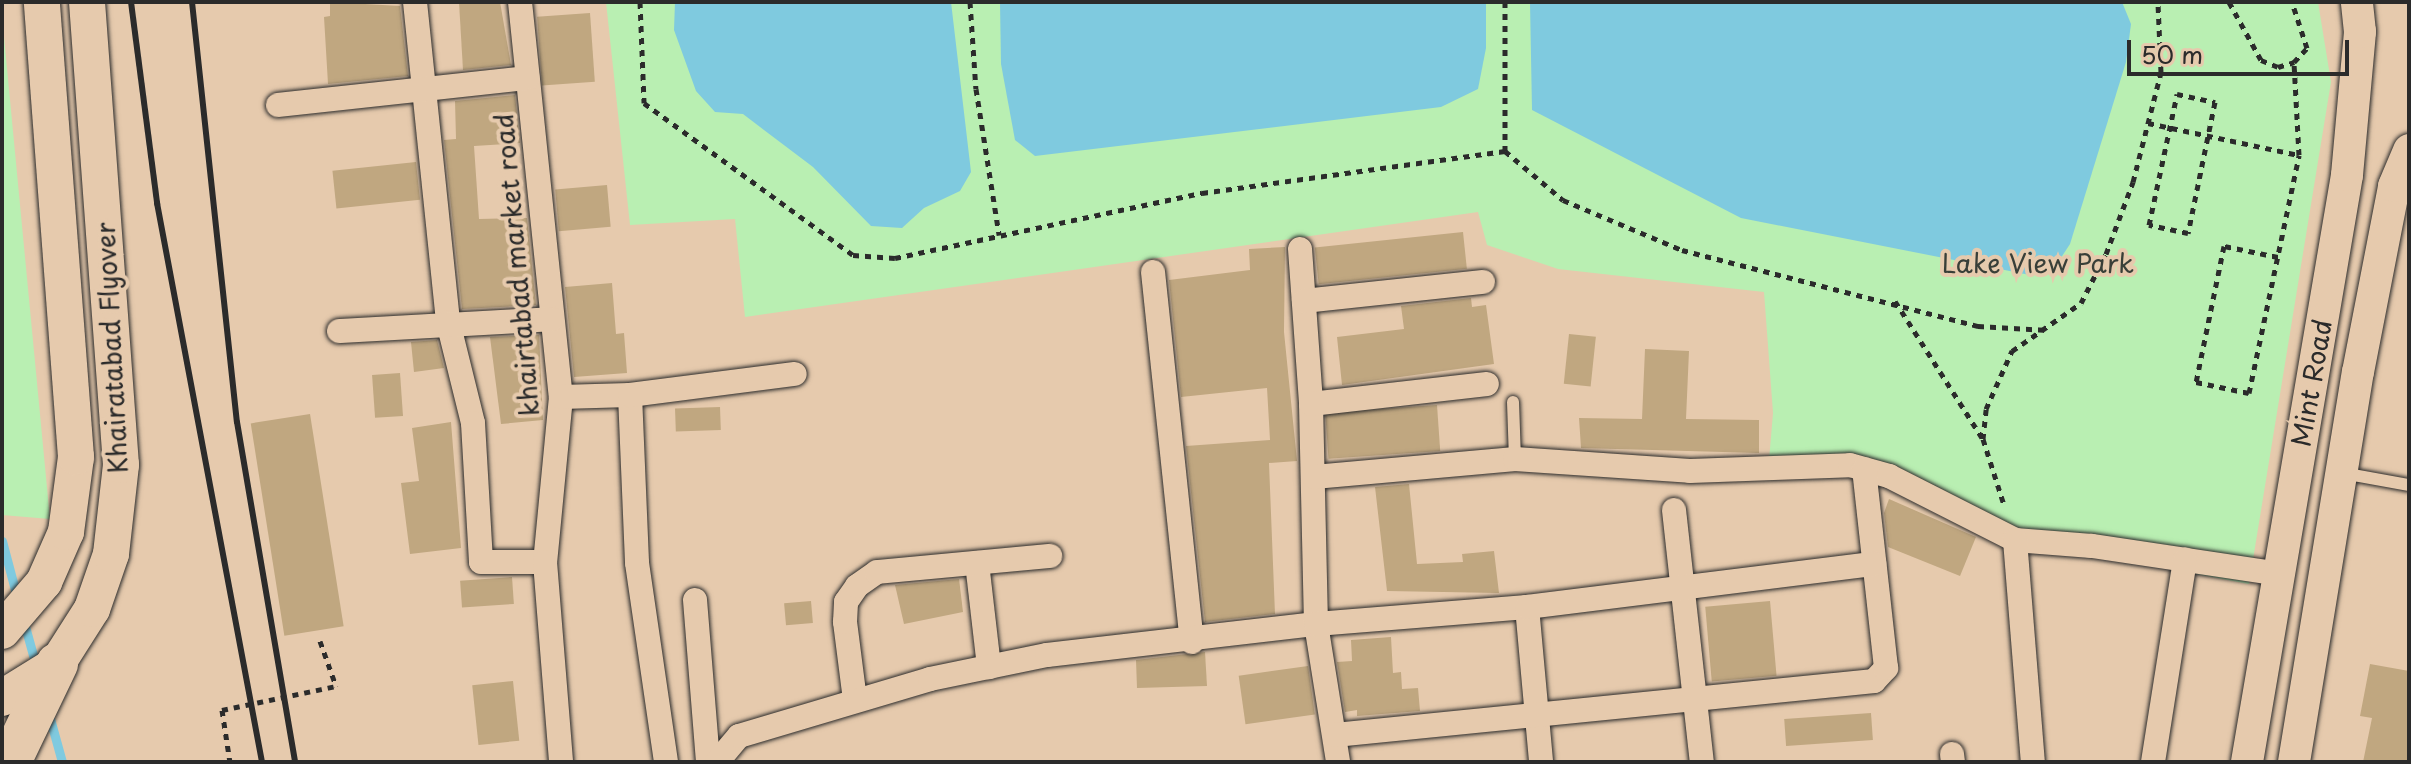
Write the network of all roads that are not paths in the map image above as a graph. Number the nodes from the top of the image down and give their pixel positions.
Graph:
1 (42, 2) edge
2 (87, 2) edge
3 (415, 2) edge
4 (520, 2) edge
5 (2357, 2) edge
6 (528, 78) junction
7 (424, 91) junction
8 (278, 105) dead end
9 (2409, 150) edge
10 (2347, 175) junction
11 (2394, 186) junction
12 (1300, 249) dead end
13 (1153, 272) dead end
14 (1483, 282) dead end
15 (1304, 301) junction
16 (552, 319) junction
17 (448, 322) junction
18 (339, 331) dead end
19 (795, 374) dead end
20 (1487, 384) dead end
21 (630, 395) junction
22 (561, 397) junction
23 (1513, 402) dead end
24 (1311, 404) junction
25 (1515, 459) junction
26 (1864, 469) junction
27 (2342, 473) junction
28 (1314, 477) junction
29 (2409, 485) edge
30 (1674, 510) dead end
31 (2015, 540) junction
32 (1050, 556) dead end
33 (2185, 560) junction
34 (545, 562) junction
35 (977, 563) junction
36 (1874, 564) junction
37 (2279, 574) junction
38 (1683, 585) junction
39 (695, 600) dead end
40 (1527, 607) junction
41 (1316, 624) junction
42 (2, 631) edge
43 (1192, 642) junction
44 (57, 664) junction
45 (989, 667) junction
46 (2, 698) edge
47 (1695, 698) junction
48 (855, 700) junction
49 (1538, 715) junction
50 (1335, 735) junction
51 (10, 762) edge
52 (561, 762) edge
53 (666, 762) edge
54 (708, 762) edge
55 (717, 762) edge
56 (1338, 762) edge
57 (1541, 762) edge
58 (1702, 762) edge
59 (2033, 762) edge
60 (2153, 762) edge
61 (2247, 762) edge
62 (2294, 762) edge

1 - 42 main road, Khairatabad Flyover
2 - 44 main road, Khairatabad Flyover
3 - 7 street
4 - 6 street, khairtabad market road
5 - 10 street, Mint Road
6 - 7 street
6 - 16 street, khairtabad market road
7 - 8 street
7 - 17 street
9 - 11 street, Mint Road
10 - 11 street
10 - 37 street, Mint Road
11 - 27 street, Mint Road
12 - 15 street
13 - 43 street
14 - 15 street
15 - 24 street
16 - 17 street
16 - 22 street, khairtabad market road
17 - 18 street
17 - 34 street
19 - 21 street
20 - 24 street
21 - 22 street
21 - 53 street
22 - 34 street, khairtabad market road
23 - 25 lane
24 - 28 street
25 - 26 street
25 - 28 street
26 - 31 street
26 - 36 street
27 - 29 lane
27 - 62 street, Mint Road
28 - 41 street
30 - 38 street
31 - 33 street
31 - 59 street
32 - 35 street
33 - 37 street
33 - 60 street
34 - 52 street, khairtabad market road
35 - 45 street
35 - 48 street
36 - 38 street
36 - 47 street
37 - 61 street, Mint Road
38 - 40 street
38 - 47 street
39 - 54 street
40 - 41 street
40 - 49 street
41 - 43 street
41 - 50 street
43 - 45 street
44 - 46 main road, Khairatabad Flyover
44 - 51 highway
45 - 48 street
47 - 49 street
47 - 58 street
48 - 55 street
49 - 50 street
49 - 57 street
50 - 56 street

